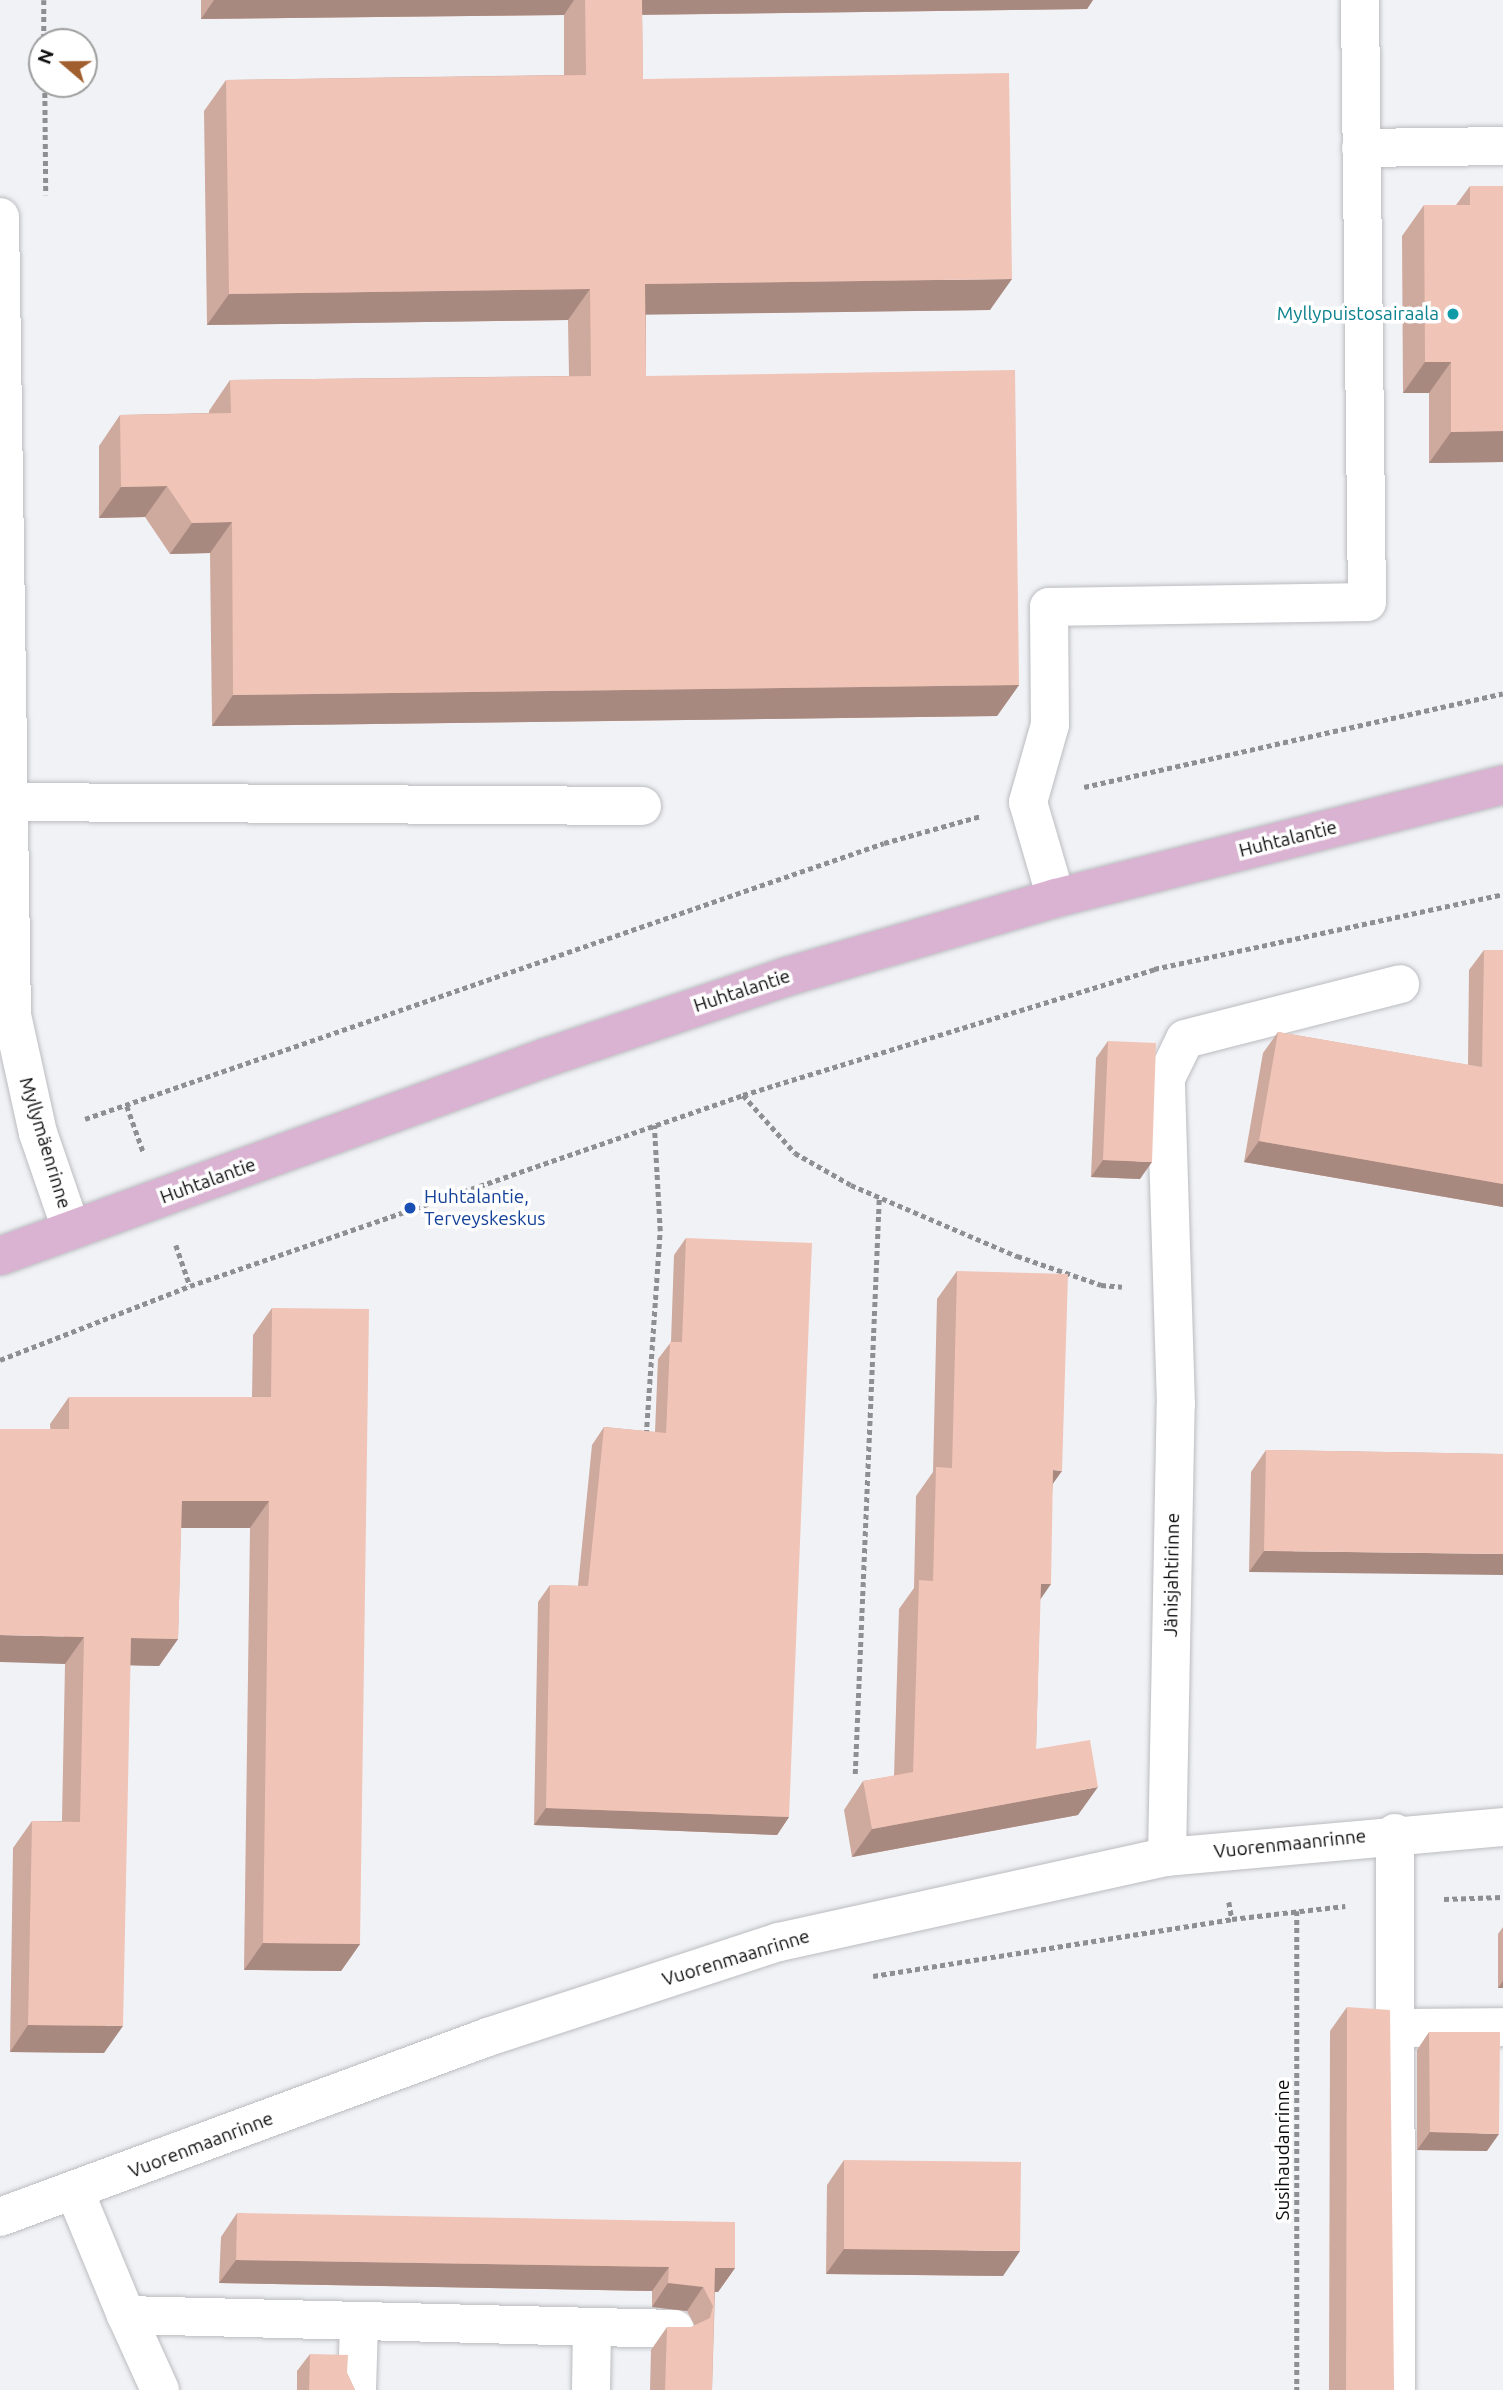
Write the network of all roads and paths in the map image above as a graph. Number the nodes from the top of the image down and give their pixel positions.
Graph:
1 (44, 0) edge
2 (1360, 0) edge
3 (44, 28) edge
4 (1503, 146) edge
5 (1361, 148) junction
6 (0, 217) edge
7 (0, 225) edge
8 (2, 538) edge
9 (1503, 693) edge
10 (1503, 785) edge
11 (8, 802) junction
12 (1028, 802) junction
13 (642, 806) dead end
14 (1503, 894) edge
15 (1056, 898) junction
16 (5, 935) edge
17 (1400, 984) dead end
18 (743, 1095) junction
19 (654, 1125) junction
20 (38, 1133) junction
21 (879, 1198) junction
22 (71, 1229) junction
23 (0, 1256) edge
24 (1172, 1293) junction
25 (0, 1360) edge
26 (646, 1438) edge
27 (855, 1774) dead end
28 (1503, 1827) edge
29 (1395, 1833) junction
30 (1167, 1857) junction
31 (1503, 1897) edge
32 (1395, 1901) junction
33 (1297, 1911) junction
34 (867, 1977) dead end
35 (1503, 2027) edge
36 (1394, 2028) junction
37 (75, 2192) junction
38 (0, 2217) edge
39 (126, 2315) junction
40 (359, 2322) junction
41 (592, 2328) junction
42 (675, 2329) edge
43 (160, 2390) edge
44 (357, 2390) edge
45 (591, 2390) edge
46 (1297, 2390) edge
47 (1396, 2390) edge

1 - 3 path
2 - 5 street
4 - 5 street
5 - 12 street
6 - 7 street, Myllymäenrinne
7 - 8 street, Myllymäenrinne
8 - 11 street, Myllymäenrinne
9 - 12 path
10 - 15 main road, Huhtalantie
11 - 13 street
11 - 16 street, Myllymäenrinne
12 - 15 street
12 - 20 path
14 - 18 path
15 - 22 main road, Huhtalantie
16 - 20 street, Myllymäenrinne
17 - 24 street, Jänisjahtirinne
18 - 19 path
18 - 21 path
19 - 25 path
19 - 26 path
20 - 22 street, Myllymäenrinne
21 - 24 path
21 - 27 path
22 - 23 main road, Huhtalantie
24 - 30 street, Jänisjahtirinne
28 - 29 street, Vuorenmaanrinne
29 - 30 street, Vuorenmaanrinne
29 - 32 street
30 - 37 street, Vuorenmaanrinne
31 - 32 path
32 - 33 path
32 - 36 street
33 - 34 path
33 - 46 path, Susihaudanrinne
35 - 36 street
36 - 47 street
37 - 38 street, Vuorenmaanrinne
37 - 39 street
39 - 40 street
39 - 43 street
40 - 41 street
40 - 44 street
41 - 42 street
41 - 45 street

